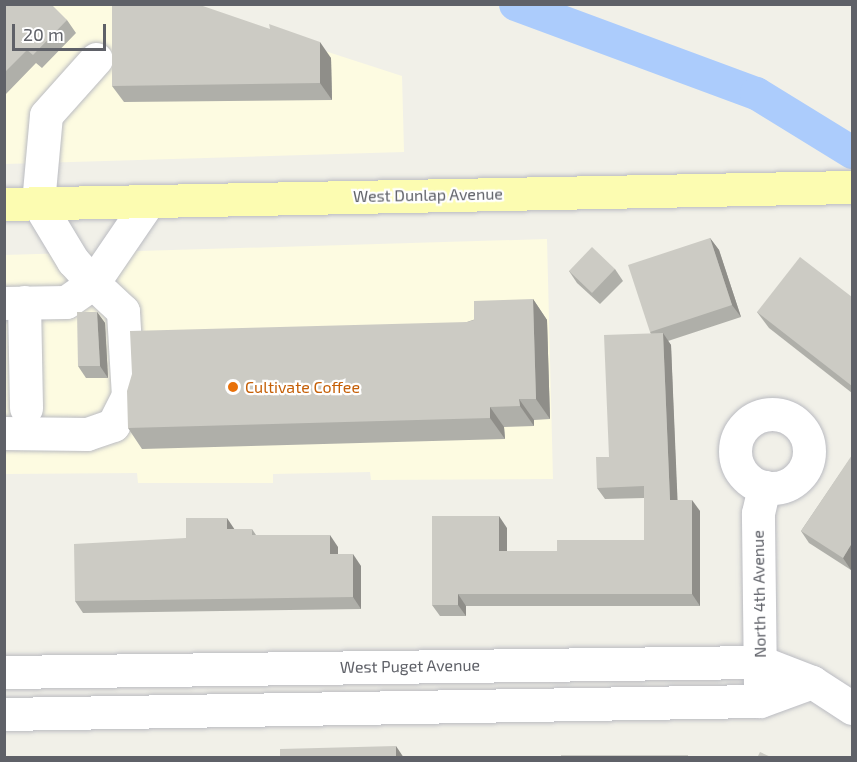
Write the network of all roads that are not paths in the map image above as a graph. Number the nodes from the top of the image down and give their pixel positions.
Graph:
1 (96, 60) dead end
2 (845, 187) edge
3 (149, 201) junction
4 (38, 203) junction
5 (4, 204) edge
6 (93, 283) junction
7 (14, 302) edge
8 (26, 408) dead end
9 (4, 433) edge
10 (764, 487) dead end
11 (760, 662) junction
12 (480, 665) junction
13 (4, 672) edge
14 (812, 682) junction
15 (760, 701) junction
16 (480, 705) junction
17 (852, 708) edge
18 (4, 714) edge

1 - 4 street
2 - 3 main road, West Dunlap Avenue
3 - 4 main road, West Dunlap Avenue
3 - 6 street
4 - 5 main road, West Dunlap Avenue
4 - 6 street
6 - 7 street
6 - 9 street
7 - 8 street
10 - 11 street, North 4th Avenue
11 - 12 street, West Puget Avenue
11 - 14 street, West Puget Avenue
11 - 15 street, North 4th Avenue
12 - 13 street, West Puget Avenue
12 - 16 street
14 - 15 street
14 - 17 street, West Puget Avenue
15 - 16 street
16 - 18 street

